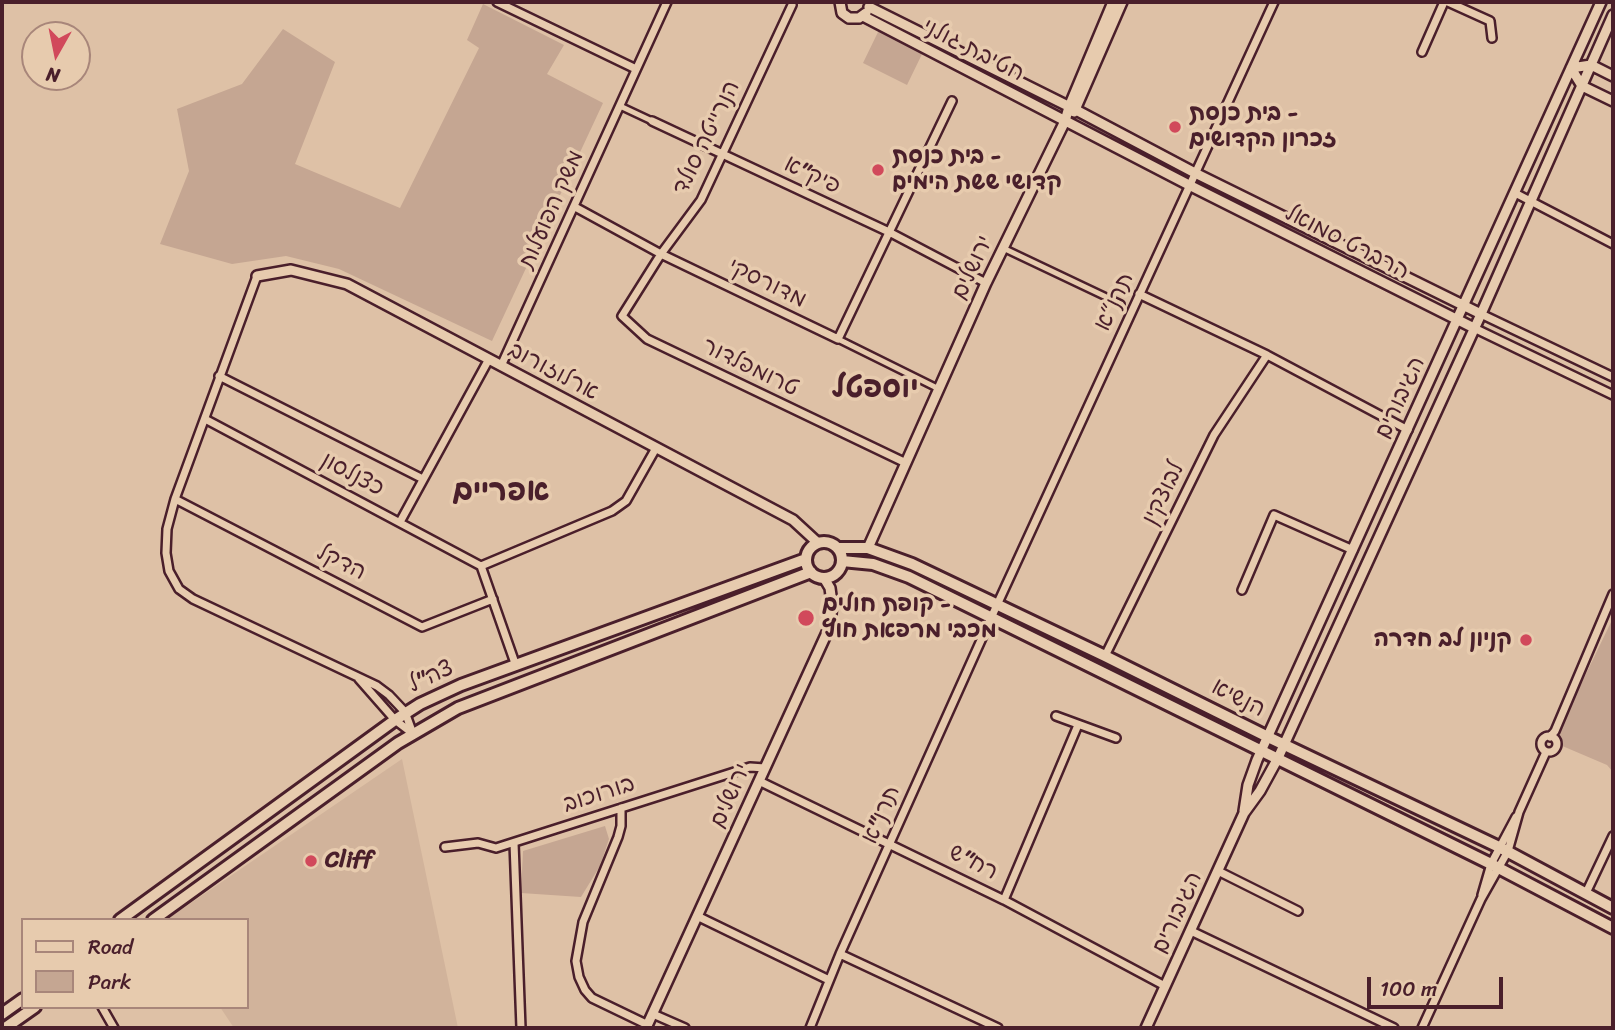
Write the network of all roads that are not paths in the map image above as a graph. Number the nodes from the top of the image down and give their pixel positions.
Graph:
1 (497, 2) edge
2 (667, 2) edge
3 (1113, 2) edge
4 (1122, 2) edge
5 (1273, 2) edge
6 (1446, 2) edge
7 (1601, 2) edge
8 (837, 3) edge
9 (869, 4) edge
10 (792, 5) dead end
11 (1613, 15) edge
12 (863, 16) junction
13 (1492, 38) dead end
14 (1422, 52) dead end
15 (1591, 65) junction
16 (1571, 68) junction
17 (636, 69) junction
18 (1613, 76) edge
19 (1582, 86) junction
20 (952, 101) dead end
21 (1613, 101) edge
22 (620, 106) junction
23 (1072, 108) junction
24 (652, 121) joint
25 (1065, 121) junction
26 (721, 155) junction
27 (1195, 173) junction
28 (1189, 186) junction
29 (1515, 193) junction
30 (1531, 201) junction
31 (575, 207) junction
32 (888, 232) junction
33 (1613, 244) edge
34 (1003, 248) junction
35 (661, 254) junction
36 (257, 276) joint
37 (986, 283) junction
38 (1139, 294) junction
39 (1121, 304) dead end
40 (1464, 307) junction
41 (1481, 314) junction
42 (622, 316) joint
43 (1458, 320) junction
44 (1474, 328) junction
45 (838, 340) junction
46 (1267, 355) junction
47 (489, 359) junction
48 (501, 366) junction
49 (219, 376) junction
50 (1613, 377) edge
51 (939, 389) junction
52 (1613, 395) edge
53 (205, 419) junction
54 (1408, 430) junction
55 (656, 448) junction
56 (906, 463) junction
57 (423, 479) junction
58 (175, 499) junction
59 (400, 522) junction
60 (818, 543) junction
61 (838, 548) junction
62 (868, 548) junction
63 (1353, 550) junction
64 (806, 559) junction
65 (842, 561) junction
66 (481, 566) junction
67 (811, 572) junction
68 (824, 578) junction
69 (1242, 590) dead end
70 (1613, 594) edge
71 (493, 599) junction
72 (997, 604) junction
73 (991, 618) junction
74 (1105, 656) junction
75 (516, 666) junction
76 (356, 676) junction
77 (405, 712) junction
78 (1056, 716) dead end
79 (395, 720) junction
80 (1077, 725) junction
81 (413, 734) junction
82 (1268, 737) junction
83 (1116, 738) dead end
84 (1284, 745) junction
85 (1262, 751) junction
86 (1278, 758) junction
87 (765, 768) junction
88 (759, 781) junction
89 (621, 808) junction
90 (1244, 813) junction
91 (1613, 836) edge
92 (890, 843) junction
93 (514, 844) junction
94 (445, 847) dead end
95 (1504, 849) junction
96 (1495, 866) junction
97 (1218, 871) junction
98 (1586, 893) junction
99 (1004, 900) junction
100 (1613, 908) edge
101 (1298, 911) dead end
102 (698, 916) junction
103 (123, 918) edge
104 (156, 918) edge
105 (1613, 928) edge
106 (1191, 931) junction
107 (840, 954) junction
108 (829, 980) junction
109 (1166, 986) junction
110 (21, 1000) edge
111 (32, 1009) edge
112 (103, 1009) edge
113 (2, 1014) edge
114 (653, 1014) junction
115 (647, 1026) edge
116 (5, 1028) edge
117 (114, 1028) edge
118 (521, 1028) edge
119 (685, 1028) edge
120 (810, 1028) edge
121 (998, 1028) edge
122 (1146, 1028) edge
123 (1394, 1028) edge
124 (1422, 1028) edge

1 - 17 street
2 - 17 street, משק הפועלות
3 - 23 street
4 - 23 street
5 - 27 street, תרנ״א
6 - 13 street
6 - 14 street
7 - 16 street, הגיבורים
8 - 12 street, חטיבת גולני
9 - 12 street
9 - 23 street, חטיבת גולני
10 - 26 street, הנרייטה סולד
11 - 15 street, הגיבורים
12 - 25 street, חטיבת גולני
15 - 16 street
15 - 18 street
15 - 19 street, הגיבורים
16 - 19 street
16 - 29 street, הגיבורים
17 - 22 street, משק הפועלות
19 - 21 street
19 - 30 street, הגיבורים
20 - 32 street
22 - 24 street, פיק"א
22 - 31 street, משק הפועלות
23 - 25 street, ירושלים
23 - 27 street, הרברט סמואל
24 - 26 street, פיק"א
25 - 28 street, הרברט סמואל
25 - 34 street, ירושלים
26 - 32 street, פיק"א
26 - 35 street, הנרייטה סולד
27 - 28 street, תרנ״א
27 - 40 street, הרברט סמואל
28 - 38 street, תרנ״א
28 - 43 street, הרברט סמואל
29 - 30 street
29 - 40 street, הגיבורים
30 - 33 street
30 - 41 street, הגיבורים
31 - 35 street, מדורסקי
31 - 48 street, משק הפועלות
32 - 37 street, פיק"א
32 - 45 street
34 - 37 street, ירושלים
34 - 39 street
35 - 42 street, הנרייטה סולד
35 - 45 street, מדורסקי
36 - 47 street, ארלוזורוב
36 - 49 street
37 - 51 street, ירושלים
38 - 46 street
38 - 72 street, תרנ״א
40 - 41 street, הרברט סמואל
40 - 43 street, הגיבורים
41 - 44 street, הגיבורים
41 - 50 street, הרברט סמואל
42 - 56 street, טרומפלדור
43 - 44 street, הרברט סמואל
43 - 54 street, הגיבורים
44 - 52 street, הרברט סמואל
44 - 84 street, הגיבורים
45 - 51 street
46 - 54 street
46 - 74 street, לבוצקין
47 - 48 street, ארלוזורוב
47 - 57 street
48 - 55 street, ארלוזורוב
49 - 53 street
49 - 57 street
51 - 56 street, ירושלים
53 - 58 street
53 - 59 street, כצנלסון
54 - 63 street, הגיבורים
55 - 60 street, ארלוזורוב
55 - 66 street
56 - 62 street, ירושלים
57 - 59 street
58 - 71 street, הדקל
58 - 76 street
59 - 66 street, כצנלסון
60 - 61 main road
60 - 64 main road
61 - 62 main road, הנשיא
61 - 65 main road
62 - 72 main road, הנשיא
63 - 69 street
63 - 82 street, הגיבורים
64 - 67 main road
64 - 75 main road, צה"ל
65 - 68 main road
65 - 73 main road, הנשיא
66 - 71 street
67 - 68 main road
67 - 81 main road, צה"ל
68 - 87 street, ירושלים
70 - 95 street
71 - 75 street
72 - 73 street, תרנ״א
72 - 74 main road, הנשיא
73 - 85 main road, הנשיא
73 - 92 street, תרנ"א
74 - 82 main road, הנשיא
75 - 77 main road, צה"ל
76 - 77 street
76 - 79 street
77 - 79 main road, צה"ל
77 - 81 street
78 - 80 street
79 - 81 street
79 - 103 main road, צה"ל
80 - 83 street
80 - 99 street
81 - 104 main road, צה"ל
82 - 84 main road, הנשיא
82 - 85 street, הגיבורים
84 - 86 street, הגיבורים
84 - 95 main road, הנשיא
85 - 86 main road, הנשיא
85 - 90 street, הגיבורים
86 - 90 street, הגיבורים
86 - 96 main road, הנשיא
87 - 88 street, ירושלים
87 - 89 street, בורוכוב
88 - 92 street, רח"ש
88 - 102 street, ירושלים
89 - 93 street, בורוכוב
89 - 115 street
90 - 97 street, הגיבורים
91 - 98 street
92 - 99 street, רח"ש
92 - 107 street, תרנ"א
93 - 94 street, בורוכוב
93 - 118 street
95 - 96 street
95 - 98 main road, הנשיא
96 - 105 main road, הנשיא
96 - 124 street
97 - 101 street
97 - 106 street, הגיבורים
98 - 100 main road, הנשיא
99 - 109 street, רח"ש
102 - 108 street
102 - 114 street, ירושלים
106 - 109 street, הגיבורים
106 - 123 street
107 - 108 street, תרנ"א
107 - 121 street
108 - 120 street, תרנ"א
109 - 122 street, הגיבורים
110 - 113 main road
111 - 116 main road
112 - 117 street
114 - 115 street, ירושלים
114 - 119 street

